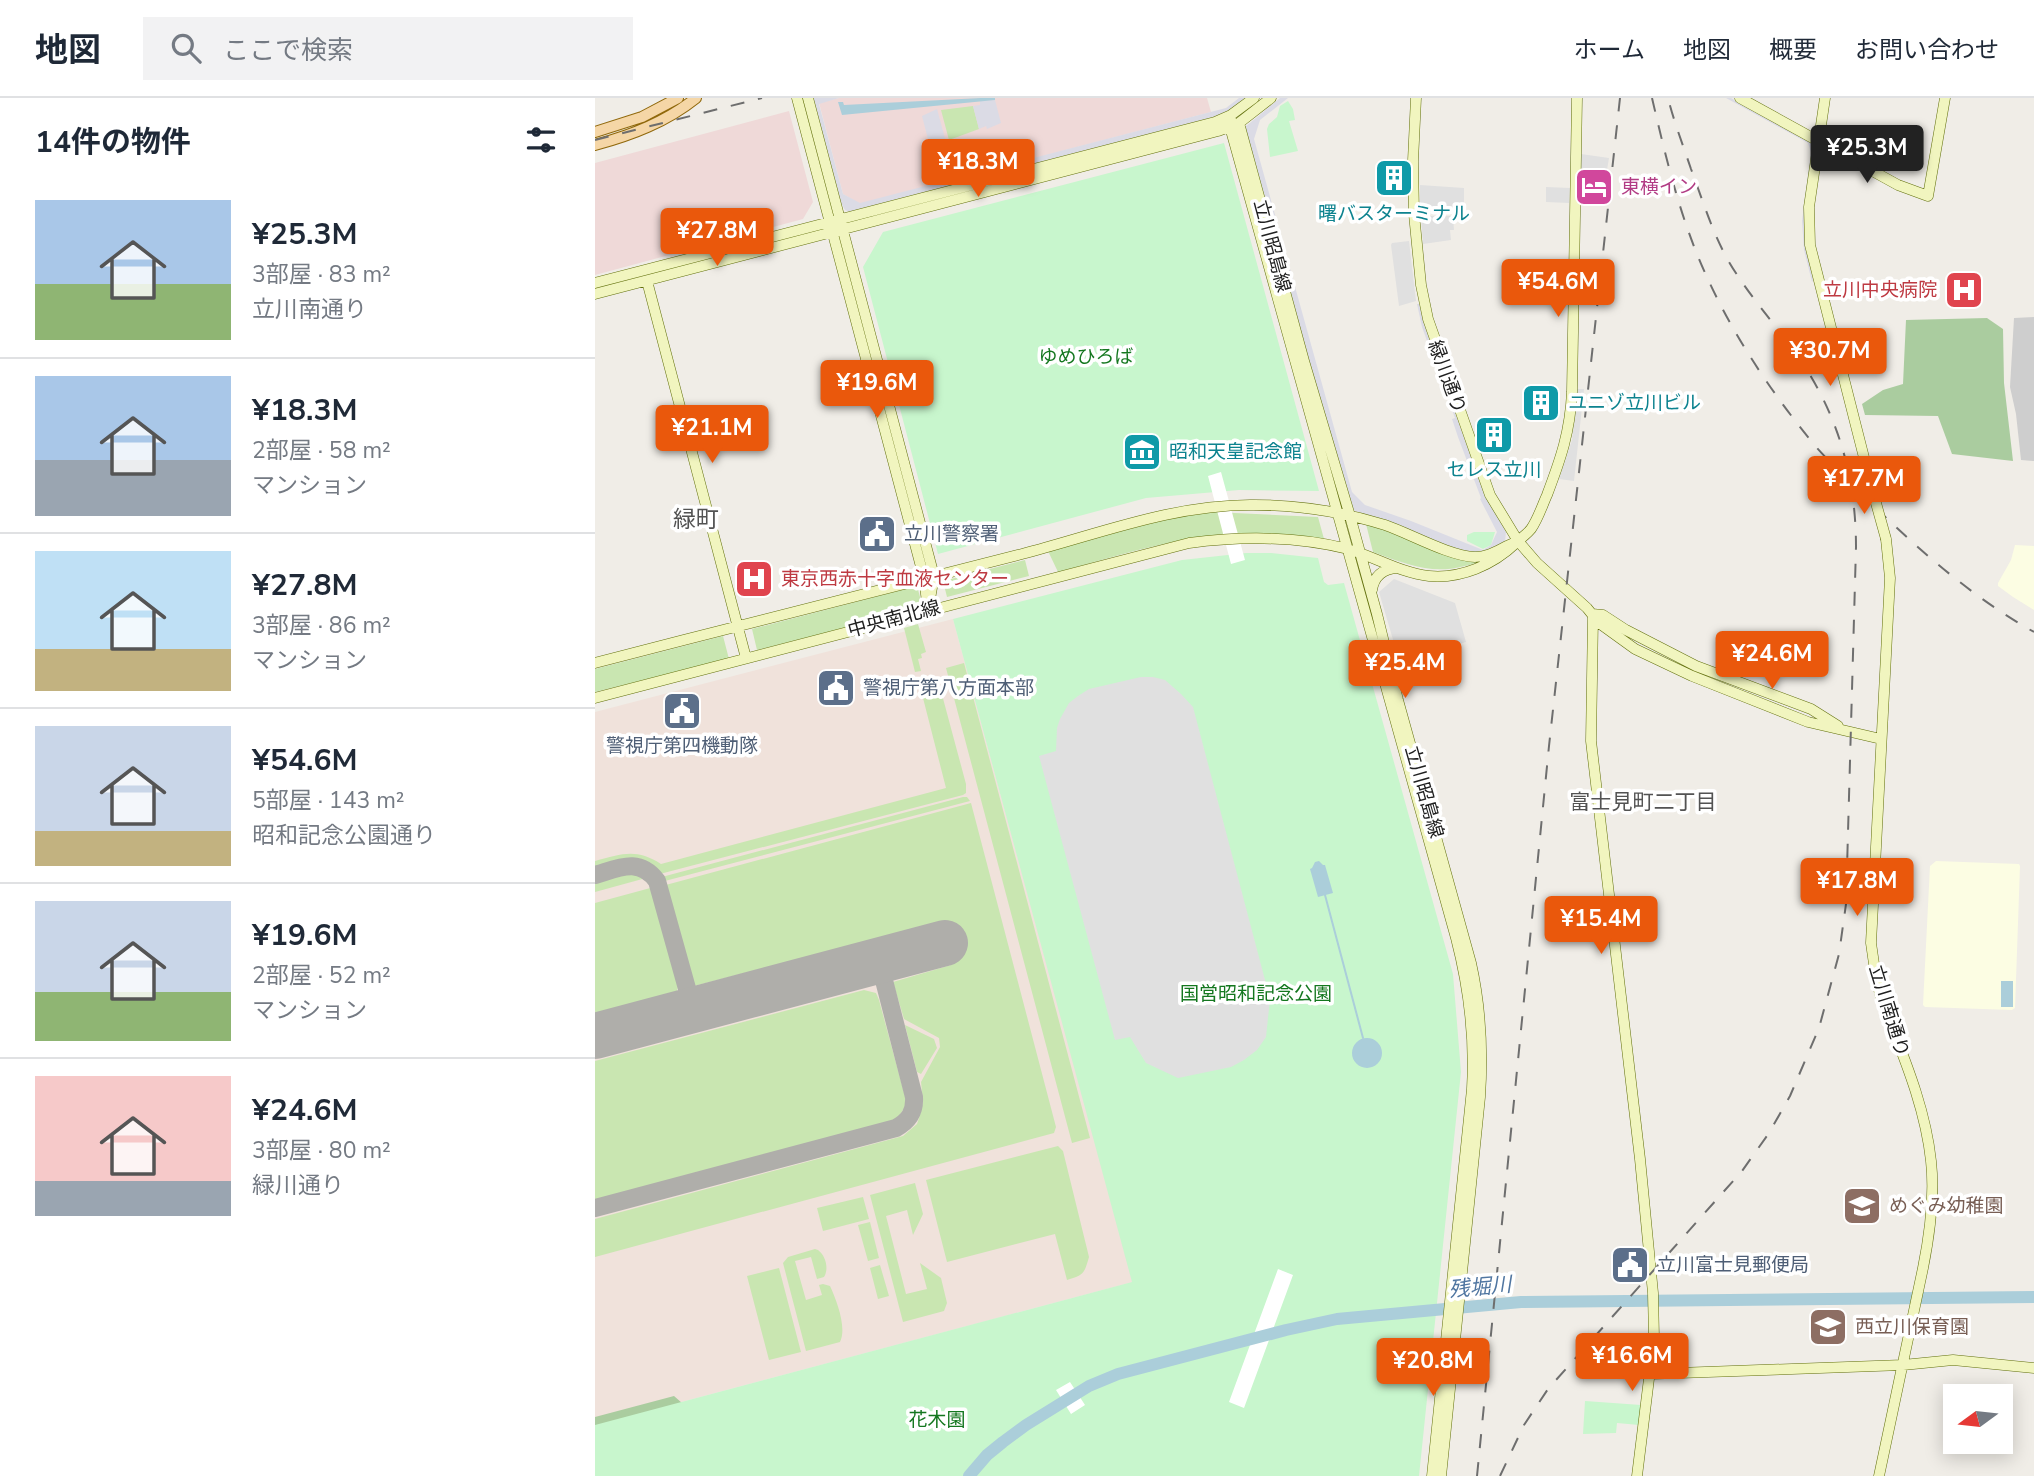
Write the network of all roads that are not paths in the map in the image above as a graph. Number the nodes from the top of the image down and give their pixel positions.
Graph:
1 (678, 98) edge
2 (696, 98) edge
3 (797, 98) edge
4 (808, 98) edge
5 (1254, 98) edge
6 (1271, 98) edge
7 (1416, 98) edge
8 (1577, 98) edge
9 (1740, 98) edge
10 (1825, 98) edge
11 (1945, 98) edge
12 (1233, 122) junction
13 (595, 132) edge
14 (1818, 143) junction
15 (595, 145) edge
16 (837, 226) junction
17 (647, 281) junction
18 (595, 284) edge
19 (595, 294) edge
20 (1336, 513) junction
21 (1350, 516) junction
22 (1518, 541) junction
23 (1348, 550) junction
24 (1359, 553) junction
25 (1398, 568) junction
26 (929, 577) junction
27 (1371, 594) junction
28 (928, 610) junction
29 (1592, 614) junction
30 (738, 626) junction
31 (747, 658) junction
32 (595, 663) edge
33 (595, 698) edge
34 (1881, 738) junction
35 (1456, 1291) junction
36 (1452, 1325) junction
37 (1903, 1365) junction
38 (2034, 1368) edge
39 (1650, 1374) junction
40 (1432, 1476) edge
41 (1441, 1476) edge
42 (1637, 1476) edge
43 (1879, 1476) edge

1 - 13 main road
2 - 15 main road
3 - 16 main road
4 - 16 main road
5 - 12 main road
6 - 12 main road
7 - 22 main road, 緑川通り
8 - 22 main road
9 - 14 main road
10 - 14 main road
11 - 14 main road
12 - 16 main road
12 - 20 main road, 立川昭島線
12 - 21 main road, 立川昭島線
14 - 34 main road, 立川南通り, bridge
16 - 17 main road
16 - 18 main road
16 - 26 main road
17 - 19 main road
17 - 30 main road
20 - 21 main road, 中央南北線
20 - 23 main road, 立川昭島線
20 - 26 main road, 中央南北線
21 - 22 main road, 中央南北線
21 - 24 main road, 立川昭島線
22 - 25 main road, 中央南北線
22 - 29 main road, 緑川通り
23 - 24 main road, 中央南北線
23 - 28 main road, 中央南北線
23 - 35 main road, 立川昭島線
24 - 25 main road, 中央南北線
24 - 27 main road, 立川昭島線
25 - 27 main road
26 - 28 main road
26 - 30 main road, 中央南北線
27 - 35 main road, 立川昭島線
28 - 31 main road, 中央南北線
29 - 34 main road, 緑川通り
29 - 39 main road
30 - 31 main road
30 - 32 main road, 中央南北線
31 - 33 main road, 中央南北線
34 - 37 main road, 立川南通り
35 - 36 main road, 立川昭島線
36 - 40 main road, 立川昭島線
36 - 41 main road, 立川昭島線
37 - 38 main road
37 - 39 main road
37 - 43 main road, 立川南通り
39 - 42 main road

